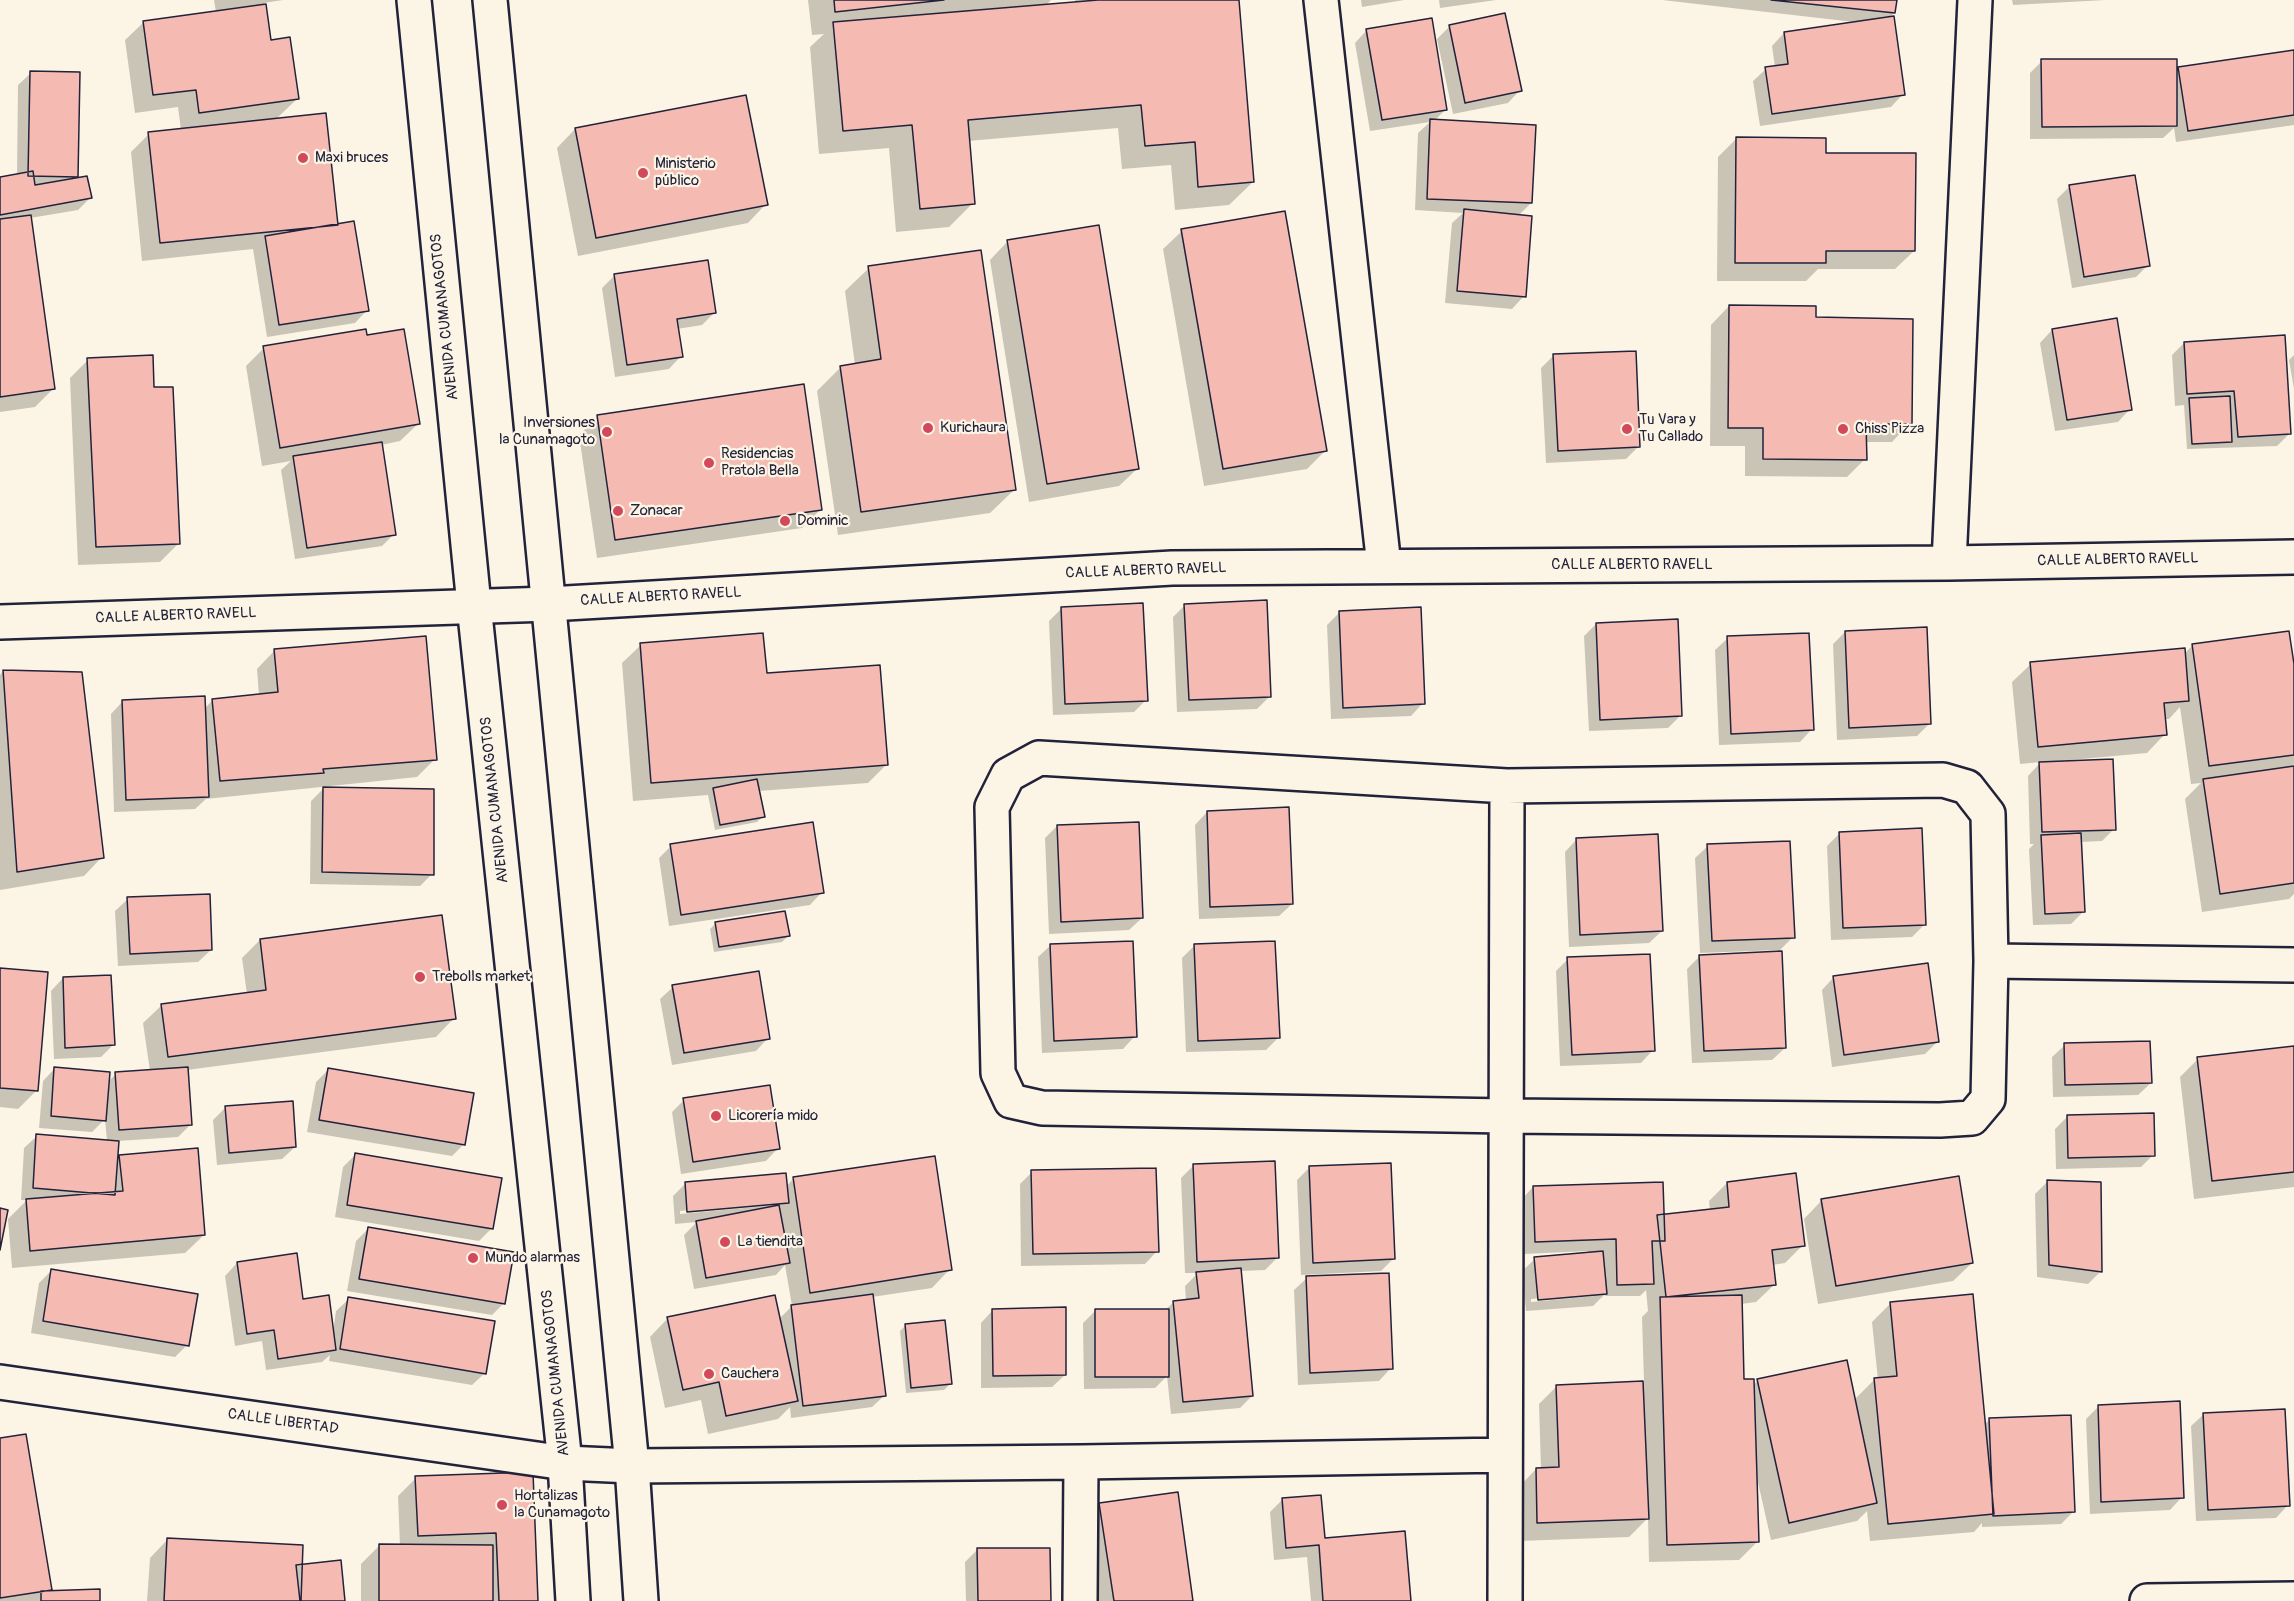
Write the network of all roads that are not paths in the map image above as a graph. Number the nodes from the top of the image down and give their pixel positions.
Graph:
1 (414, 0) edge
2 (490, 0) edge
3 (1321, 0) edge
4 (1975, 0) edge
5 (2294, 557) edge
6 (1949, 563) junction
7 (1384, 566) junction
8 (549, 604) junction
9 (474, 605) junction
10 (0, 622) edge
11 (1507, 786) junction
12 (1990, 961) junction
13 (2294, 965) edge
14 (1506, 1116) junction
15 (0, 1382) edge
16 (1505, 1455) junction
17 (1081, 1462) junction
18 (565, 1463) junction
19 (632, 1466) junction
20 (2294, 1599) edge
21 (573, 1601) edge
22 (641, 1601) edge
23 (1080, 1601) edge
24 (1504, 1601) edge
25 (2160, 1601) edge

1 - 9 street, AVENIDA CUMANAGOTOS
2 - 8 street
3 - 7 street
4 - 6 street
5 - 6 street, CALLE ALBERTO RAVELL
6 - 7 street, CALLE ALBERTO RAVELL
7 - 8 street, CALLE ALBERTO RAVELL
8 - 9 street, CALLE ALBERTO RAVELL
8 - 19 street
9 - 10 street, CALLE ALBERTO RAVELL
9 - 18 street, AVENIDA CUMANAGOTOS
11 - 12 street
11 - 14 street
11 - 14 street
12 - 13 street
12 - 14 street
14 - 16 street
15 - 18 street, CALLE LIBERTAD
16 - 17 street, CALLE LIBERTAD
16 - 24 street
17 - 19 street, CALLE LIBERTAD
17 - 23 street
18 - 19 street, CALLE LIBERTAD
18 - 21 street, AVENIDA CUMANAGOTOS
19 - 22 street
20 - 25 street

